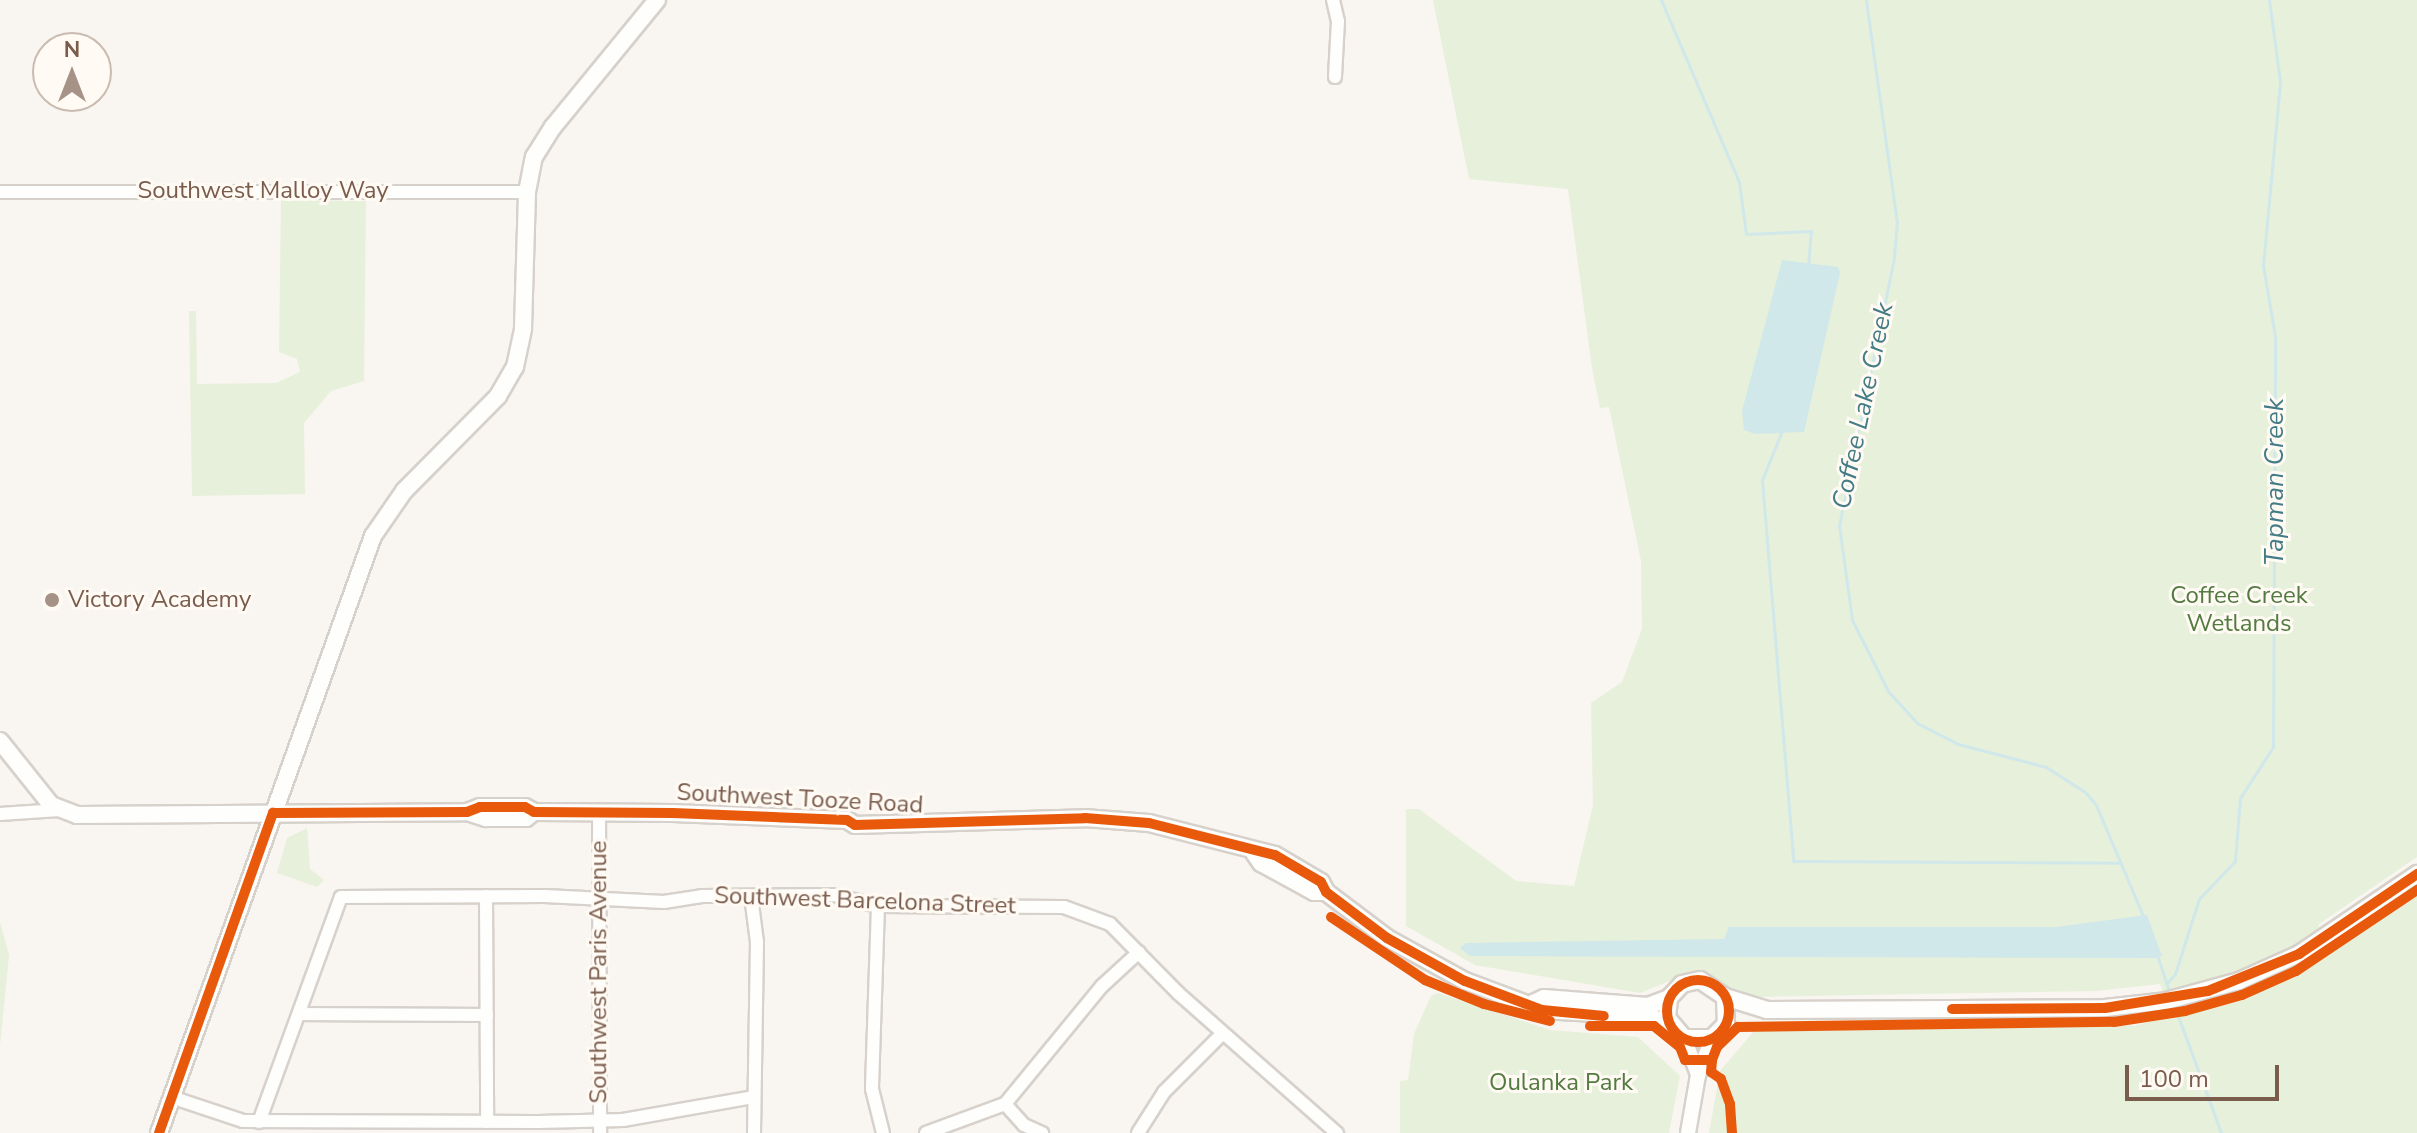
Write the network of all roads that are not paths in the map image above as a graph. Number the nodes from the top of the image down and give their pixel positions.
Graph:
1 (657, 0) edge
2 (1333, 0) edge
3 (1335, 77) dead end
4 (0, 192) edge
5 (527, 192) junction
6 (0, 741) edge
7 (59, 810) junction
8 (599, 812) junction
9 (273, 813) junction
10 (0, 814) edge
11 (2417, 874) edge
12 (486, 896) junction
13 (751, 896) junction
14 (599, 902) junction
15 (878, 906) junction
16 (1139, 952) junction
17 (1725, 997) junction
18 (1669, 998) junction
19 (1533, 1003) junction
20 (1767, 1010) junction
21 (299, 1014) junction
22 (487, 1015) junction
23 (1726, 1024) junction
24 (1670, 1025) junction
25 (1223, 1033) junction
26 (1684, 1038) junction
27 (1712, 1038) junction
28 (1698, 1075) junction
29 (171, 1097) junction
30 (753, 1097) junction
31 (1005, 1104) junction
32 (259, 1122) junction
33 (487, 1122) junction
34 (414, 1127) edge
35 (600, 1127) edge
36 (159, 1133) edge
37 (754, 1133) edge
38 (883, 1133) edge
39 (926, 1133) edge
40 (1042, 1133) edge
41 (1138, 1133) edge
42 (1337, 1133) edge
43 (1688, 1133) edge

1 - 5 main road
2 - 3 street
4 - 5 street, Southwest Malloy Way
5 - 9 main road
6 - 7 main road
7 - 9 main road, Southwest Tooze Road
7 - 10 street
8 - 9 main road, Southwest Tooze Road
8 - 14 street, Southwest Paris Avenue
8 - 19 main road, Southwest Tooze Road
9 - 29 main road
11 - 20 main road
12 - 14 street, Southwest Barcelona Street
12 - 21 street, Southwest Barcelona Street
12 - 22 street
13 - 14 street, Southwest Barcelona Street
13 - 15 street, Southwest Barcelona Street
13 - 30 street
14 - 35 street, Southwest Paris Avenue
15 - 16 street, Southwest Barcelona Street
15 - 38 street
16 - 25 street, Southwest Barcelona Street
16 - 31 street
17 - 18 main road
17 - 20 main road
17 - 23 main road
18 - 19 main road
18 - 24 main road
19 - 24 main road, Southwest Tooze Road
20 - 23 main road
21 - 22 street
21 - 32 street
22 - 33 street
23 - 27 main road
24 - 26 main road
25 - 41 street
25 - 42 street, Southwest Barcelona Street
26 - 27 main road
26 - 28 street
27 - 28 street
28 - 43 street
29 - 32 street
29 - 36 main road
30 - 35 street
30 - 37 street
31 - 39 street
31 - 40 street
32 - 34 street
33 - 34 street
33 - 35 street

